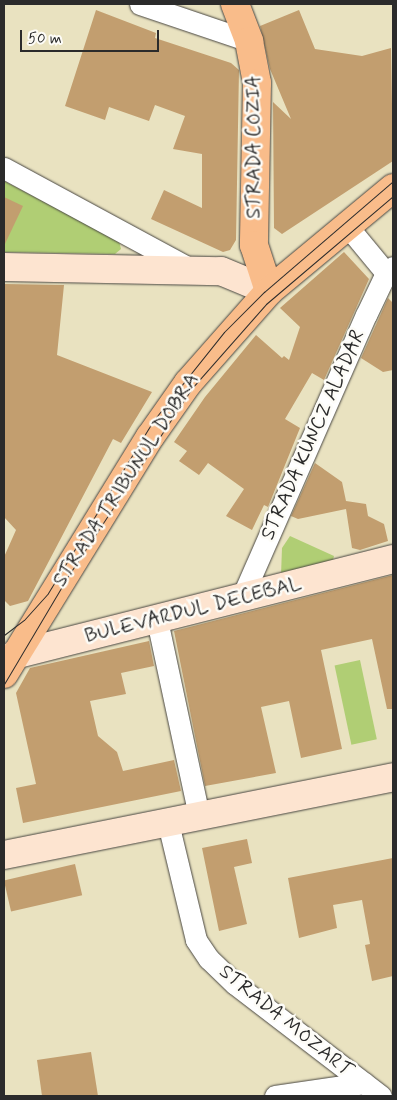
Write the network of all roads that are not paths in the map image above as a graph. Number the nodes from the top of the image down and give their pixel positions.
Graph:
1 (140, 4) edge
2 (235, 4) edge
3 (249, 40) junction
4 (4, 168) edge
5 (393, 188) edge
6 (348, 227) junction
7 (4, 267) edge
8 (193, 270) junction
9 (390, 270) edge
10 (269, 291) junction
11 (393, 559) edge
12 (242, 597) junction
13 (157, 620) junction
14 (7, 663) edge
15 (393, 777) edge
16 (200, 816) junction
17 (168, 823) junction
18 (4, 855) edge
19 (364, 1083) junction
20 (275, 1096) edge
21 (381, 1096) edge

1 - 3 street
2 - 3 main road, STRADA COZIA
3 - 10 main road, STRADA COZIA
4 - 8 street
5 - 6 main road, STRADA TRIBUNUL DOBRA
6 - 9 street
6 - 10 main road, STRADA TRIBUNUL DOBRA
7 - 8 street
8 - 10 street
9 - 12 street, STRADA KUNCZ ALADAR
10 - 14 main road, STRADA TRIBUNUL DOBRA
11 - 12 street, BULEVARDUL DECEBAL
12 - 13 street, BULEVARDUL DECEBAL
13 - 14 street, BULEVARDUL DECEBAL
13 - 16 street
15 - 16 street
16 - 17 street
17 - 18 street
17 - 19 street, STRADA MOZART
19 - 20 street
19 - 21 street, STRADA MOZART

